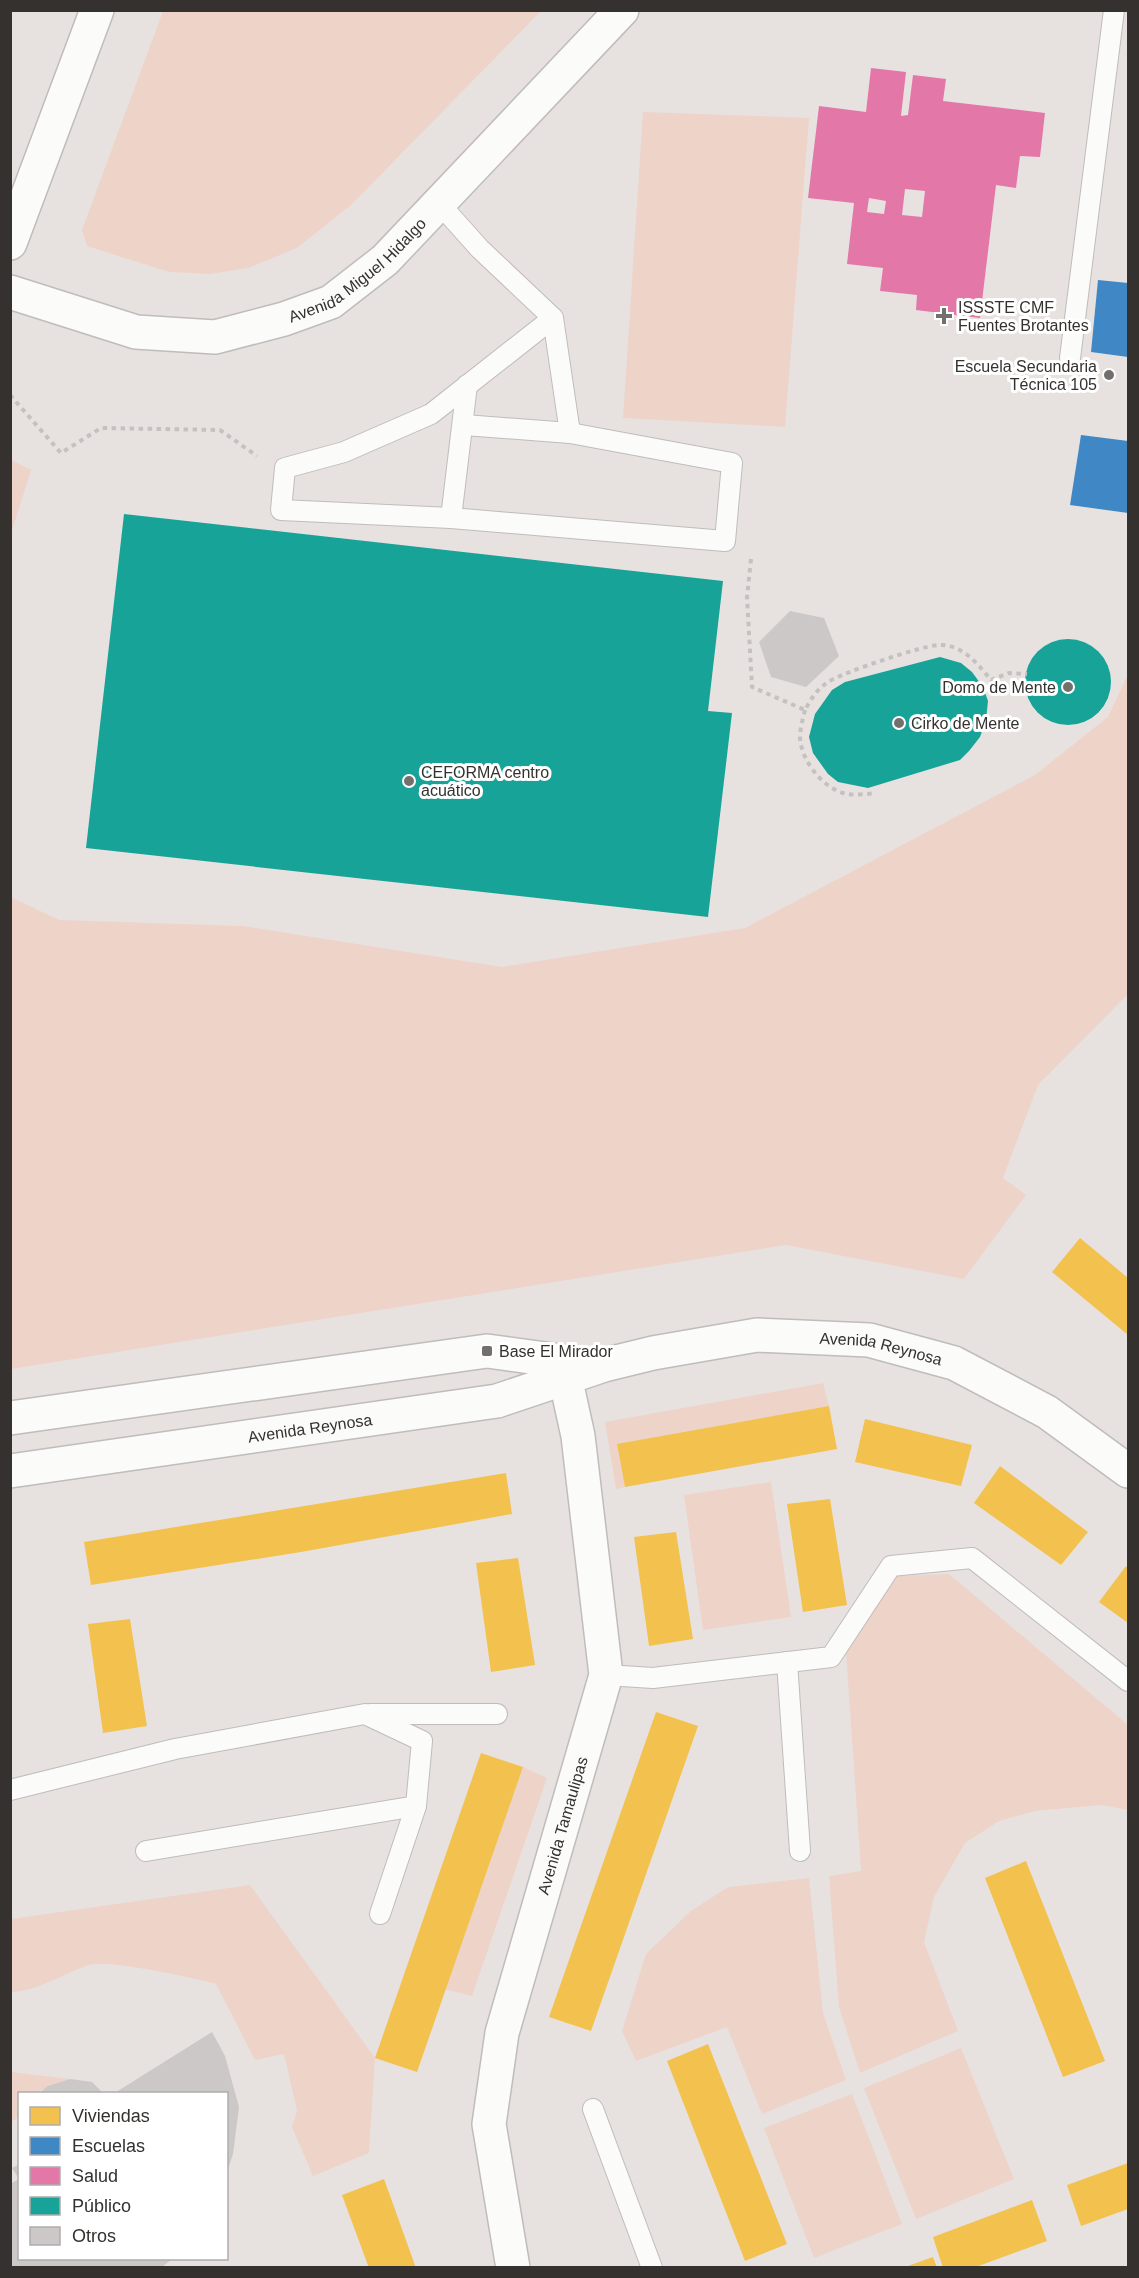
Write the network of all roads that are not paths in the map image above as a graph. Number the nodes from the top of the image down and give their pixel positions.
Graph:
1 (98, 10) edge
2 (622, 10) edge
3 (1114, 10) edge
4 (438, 202) junction
5 (10, 243) edge
6 (10, 292) edge
7 (553, 318) junction
8 (1070, 358) dead end
9 (467, 386) junction
10 (464, 425) junction
11 (570, 433) junction
12 (451, 518) junction
13 (564, 1371) junction
14 (10, 1418) edge
15 (10, 1471) edge
16 (1128, 1471) edge
17 (786, 1662) junction
18 (606, 1675) junction
19 (1128, 1682) edge
20 (364, 1714) junction
21 (497, 1714) dead end
22 (12, 1786) edge
23 (416, 1806) junction
24 (146, 1851) dead end
25 (800, 1851) dead end
26 (380, 1914) dead end
27 (593, 2109) dead end
28 (513, 2268) edge
29 (652, 2268) edge

1 - 5 street
2 - 4 street, Avenida Miguel Hidalgo
3 - 8 lane
4 - 6 street, Avenida Miguel Hidalgo
4 - 7 lane
7 - 9 lane
7 - 11 lane
9 - 10 lane
9 - 12 lane
10 - 11 lane
10 - 12 lane
11 - 12 lane
13 - 14 street, Avenida Reynosa
13 - 15 street, Avenida Reynosa
13 - 16 street, Avenida Reynosa
13 - 18 street, Avenida Tamaulipas
17 - 18 lane
17 - 19 lane
17 - 25 lane
18 - 28 street, Avenida Tamaulipas
20 - 21 lane
20 - 22 lane
20 - 23 lane
23 - 24 lane
23 - 26 lane
27 - 29 lane

